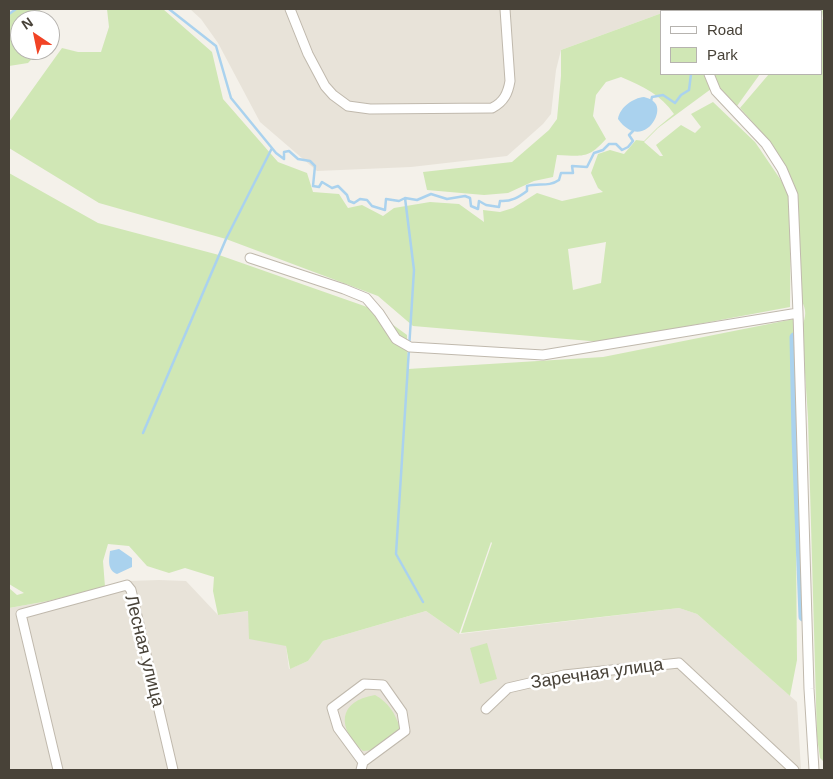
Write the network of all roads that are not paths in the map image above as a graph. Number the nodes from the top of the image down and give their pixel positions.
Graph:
1 (290, 9) edge
2 (505, 9) edge
3 (708, 75) edge
4 (250, 258) dead end
5 (798, 313) junction
6 (486, 709) dead end
7 (362, 766) edge
8 (58, 770) edge
9 (173, 770) edge
10 (794, 770) edge
11 (814, 770) edge

1 - 2 street
3 - 5 street
4 - 5 street
5 - 11 street
6 - 10 street, Заречная улица
7 - 7 street
8 - 9 street, Лесная улица

